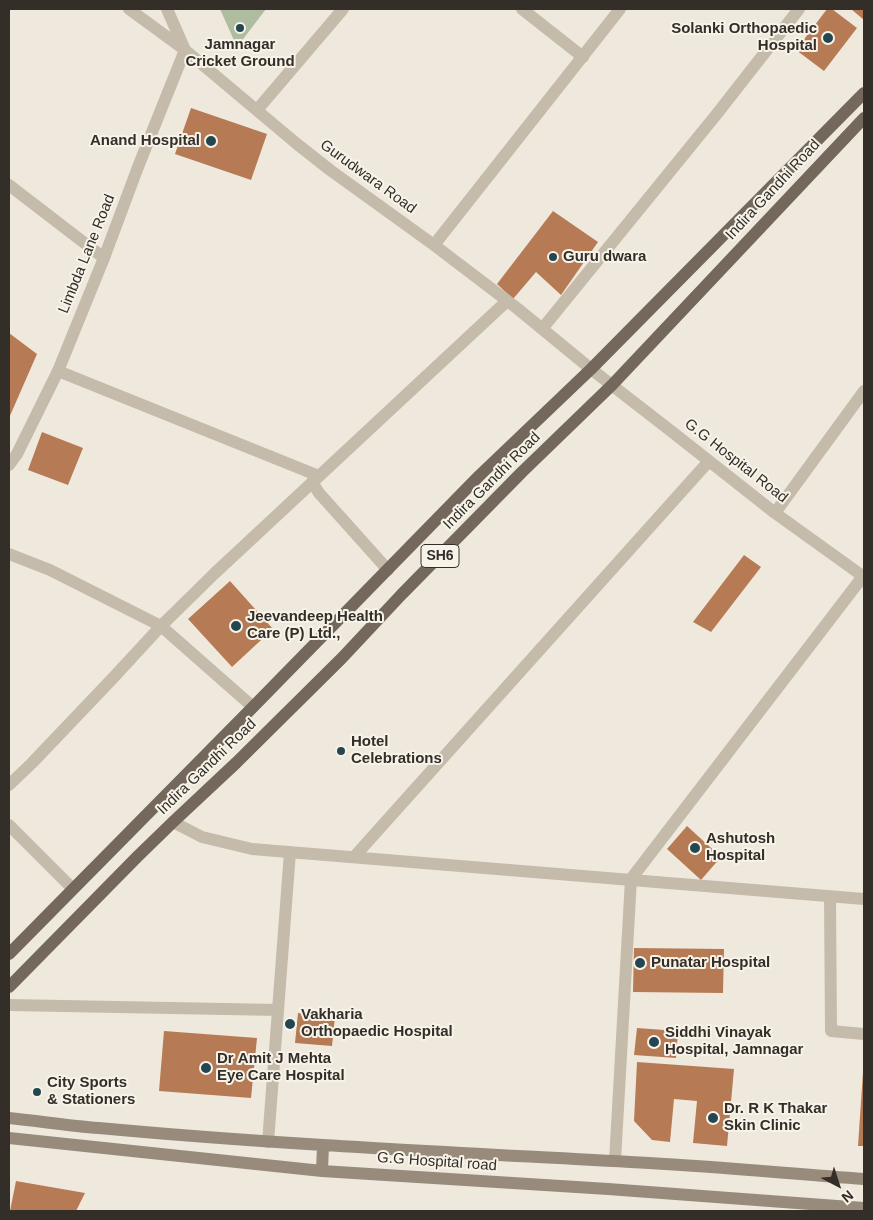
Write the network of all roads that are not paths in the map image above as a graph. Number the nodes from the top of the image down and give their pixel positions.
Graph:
1 (129, 9) edge
2 (167, 9) edge
3 (343, 9) edge
4 (522, 9) edge
5 (619, 9) edge
6 (799, 9) edge
7 (185, 50) junction
8 (583, 57) junction
9 (864, 93) edge
10 (257, 110) junction
11 (864, 118) edge
12 (9, 187) edge
13 (434, 245) junction
14 (104, 258) junction
15 (506, 301) junction
16 (542, 328) junction
17 (591, 369) junction
18 (58, 371) junction
19 (612, 385) junction
20 (864, 391) edge
21 (13, 451) edge
22 (709, 461) junction
23 (9, 465) edge
24 (316, 479) junction
25 (774, 513) junction
26 (9, 554) edge
27 (388, 570) junction
28 (864, 576) edge
29 (161, 626) junction
30 (253, 707) junction
31 (9, 785) edge
32 (173, 822) junction
33 (9, 825) edge
34 (290, 852) junction
35 (354, 857) junction
36 (631, 879) junction
37 (73, 889) junction
38 (830, 896) junction
39 (864, 898) edge
40 (9, 954) edge
41 (9, 988) edge
42 (9, 1005) edge
43 (278, 1010) junction
44 (864, 1034) edge
45 (9, 1118) edge
46 (9, 1138) edge
47 (268, 1142) junction
48 (323, 1145) junction
49 (615, 1161) junction
50 (322, 1171) junction
51 (864, 1179) edge
52 (864, 1208) edge

1 - 7 street, Gurudwara Road
2 - 7 street
3 - 10 street
4 - 8 street
5 - 8 street
6 - 16 street
7 - 10 street, Gurudwara Road
7 - 14 street, Limbda Lane Road
8 - 13 street
9 - 17 main road, Indira Gandhi Road / SH6
10 - 13 street, Gurudwara Road
11 - 19 main road, Indira Gandhi Road / SH6
12 - 14 street
13 - 15 street, Gurudwara Road
14 - 18 street, Limbda Lane Road
15 - 16 street, Gurudwara Road
15 - 24 street
16 - 17 street, Gurudwara Road
17 - 19 street, G.G Hospital Road
17 - 27 main road, Indira Gandhi Road / SH6
18 - 21 street, Limbda Lane Road
18 - 24 street
19 - 22 street, G.G Hospital Road
19 - 32 main road, Indira Gandhi Road / SH6
20 - 25 street
21 - 23 street, Limbda Lane Road
22 - 25 street, G.G Hospital Road
22 - 35 street
24 - 27 street
24 - 29 street
25 - 28 street, G.G Hospital Road
26 - 29 street
27 - 30 main road, Indira Gandhi Road / SH6
28 - 36 street
29 - 30 street
29 - 31 street
30 - 37 main road, Indira Gandhi Road / SH6
32 - 34 street
32 - 41 main road, Indira Gandhi Road / SH6
33 - 37 street
34 - 35 street
34 - 43 street
35 - 36 street
36 - 38 street
36 - 49 street
37 - 40 main road, Indira Gandhi Road / SH6
38 - 39 street
38 - 44 street
42 - 43 street
43 - 47 street
45 - 47 main road, G.G Hospital road
46 - 50 main road, G.G Hospital road
47 - 48 main road, G.G Hospital road
48 - 49 main road, G.G Hospital road
48 - 50 main road
49 - 51 main road, G.G Hospital road
50 - 52 main road, G.G Hospital road

